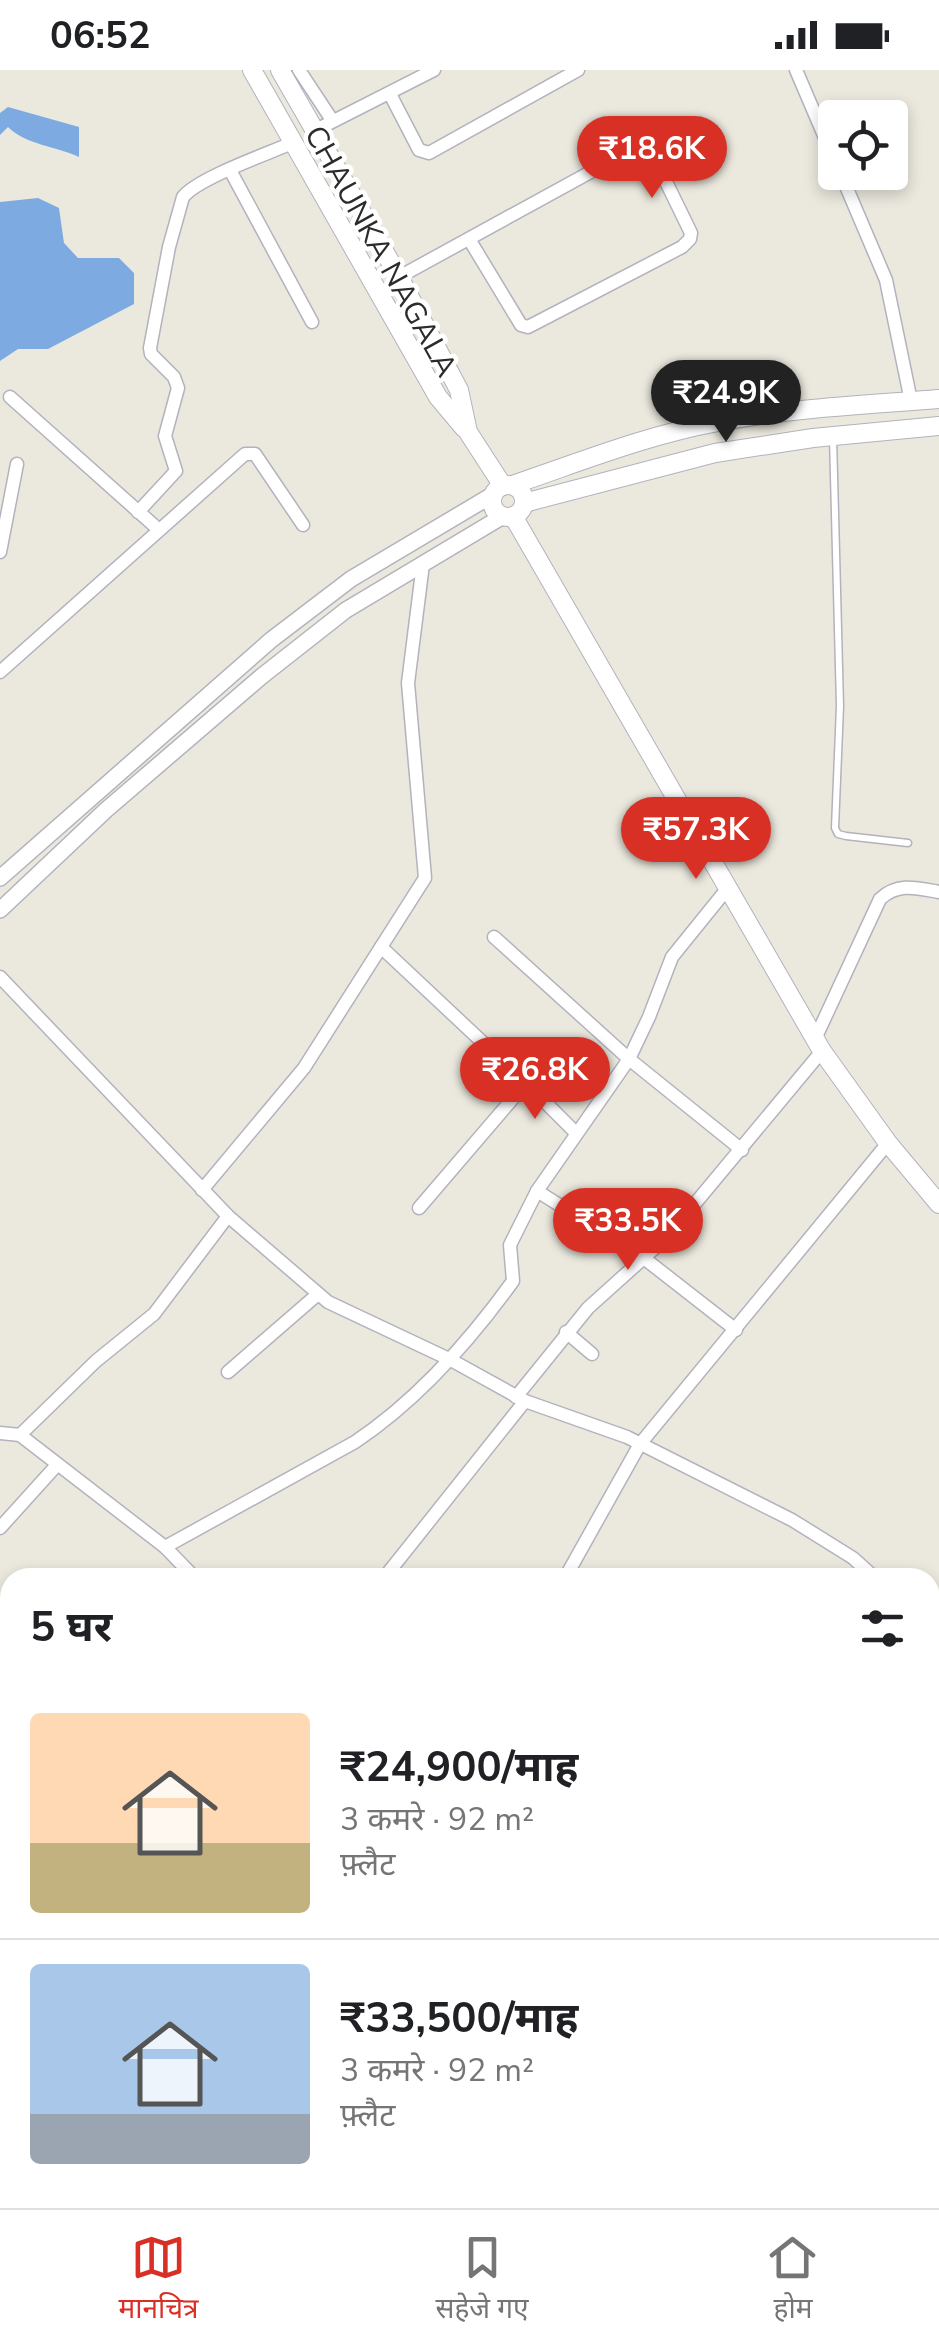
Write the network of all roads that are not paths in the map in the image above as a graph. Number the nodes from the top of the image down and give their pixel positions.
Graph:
1 (252, 70) edge
2 (280, 70) edge
3 (300, 70) edge
4 (434, 70) edge
5 (578, 70) edge
6 (796, 70) edge
7 (390, 94) junction
8 (332, 120) junction
9 (818, 121) edge
10 (314, 131) junction
11 (292, 143) junction
12 (230, 170) junction
13 (848, 190) edge
14 (468, 238) junction
15 (399, 277) junction
16 (312, 322) dead end
17 (10, 398) dead end
18 (939, 398) edge
19 (911, 401) junction
20 (939, 426) edge
21 (468, 432) junction
22 (833, 436) junction
23 (16, 464) dead end
24 (503, 488) junction
25 (138, 512) junction
26 (513, 512) junction
27 (303, 525) dead end
28 (158, 530) junction
29 (0, 552) edge
30 (424, 564) junction
31 (0, 672) edge
32 (908, 843) dead end
33 (0, 878) edge
34 (727, 889) junction
35 (939, 892) edge
36 (0, 910) edge
37 (494, 936) dead end
38 (381, 948) junction
39 (0, 977) edge
40 (819, 1045) junction
41 (629, 1058) junction
42 (526, 1082) junction
43 (575, 1132) junction
44 (888, 1143) junction
45 (742, 1150) junction
46 (202, 1190) junction
47 (538, 1190) junction
48 (939, 1204) edge
49 (419, 1208) dead end
50 (228, 1216) junction
51 (645, 1259) junction
52 (318, 1294) junction
53 (736, 1330) junction
54 (566, 1332) junction
55 (592, 1354) dead end
56 (451, 1360) junction
57 (228, 1372) dead end
58 (520, 1399) junction
59 (0, 1433) edge
60 (20, 1435) junction
61 (640, 1444) junction
62 (56, 1466) junction
63 (0, 1528) edge
64 (165, 1547) junction
65 (185, 1568) edge
66 (392, 1568) edge
67 (572, 1568) edge
68 (864, 1568) edge

1 - 11 main road
2 - 10 main road, CHAUNKA NAGALA
3 - 8 street
4 - 7 street
5 - 7 street
6 - 9 street
7 - 8 street
8 - 10 street
10 - 15 main road, CHAUNKA NAGALA
11 - 12 street
11 - 21 main road
12 - 16 street
12 - 25 street
13 - 19 street
14 - 14 street
14 - 15 street
15 - 21 main road, CHAUNKA NAGALA
17 - 25 street
18 - 19 main road
19 - 24 main road
20 - 22 main road
21 - 24 main road, CHAUNKA NAGALA
22 - 26 main road
22 - 32 lane
23 - 29 street
24 - 26 main road
24 - 26 main road
24 - 33 street
25 - 28 street
26 - 30 street
26 - 34 main road
27 - 28 street
28 - 31 street
30 - 36 street
30 - 38 street
34 - 40 main road
34 - 41 street
35 - 40 street
37 - 41 street
38 - 42 street
38 - 46 street
39 - 46 street
40 - 44 main road
40 - 45 street
41 - 43 street
41 - 45 street
42 - 43 street
42 - 49 street
43 - 47 street
44 - 48 main road
44 - 53 street
45 - 51 street
46 - 50 street
47 - 51 street
47 - 56 street
50 - 52 street
50 - 60 street
51 - 53 street
51 - 54 street
52 - 56 street
52 - 57 street
53 - 61 street
54 - 55 street
54 - 58 street
56 - 58 street
56 - 64 street
58 - 61 street
58 - 66 street
59 - 60 street
60 - 62 street
61 - 67 street
61 - 68 street
62 - 63 street
62 - 64 street
64 - 65 street

